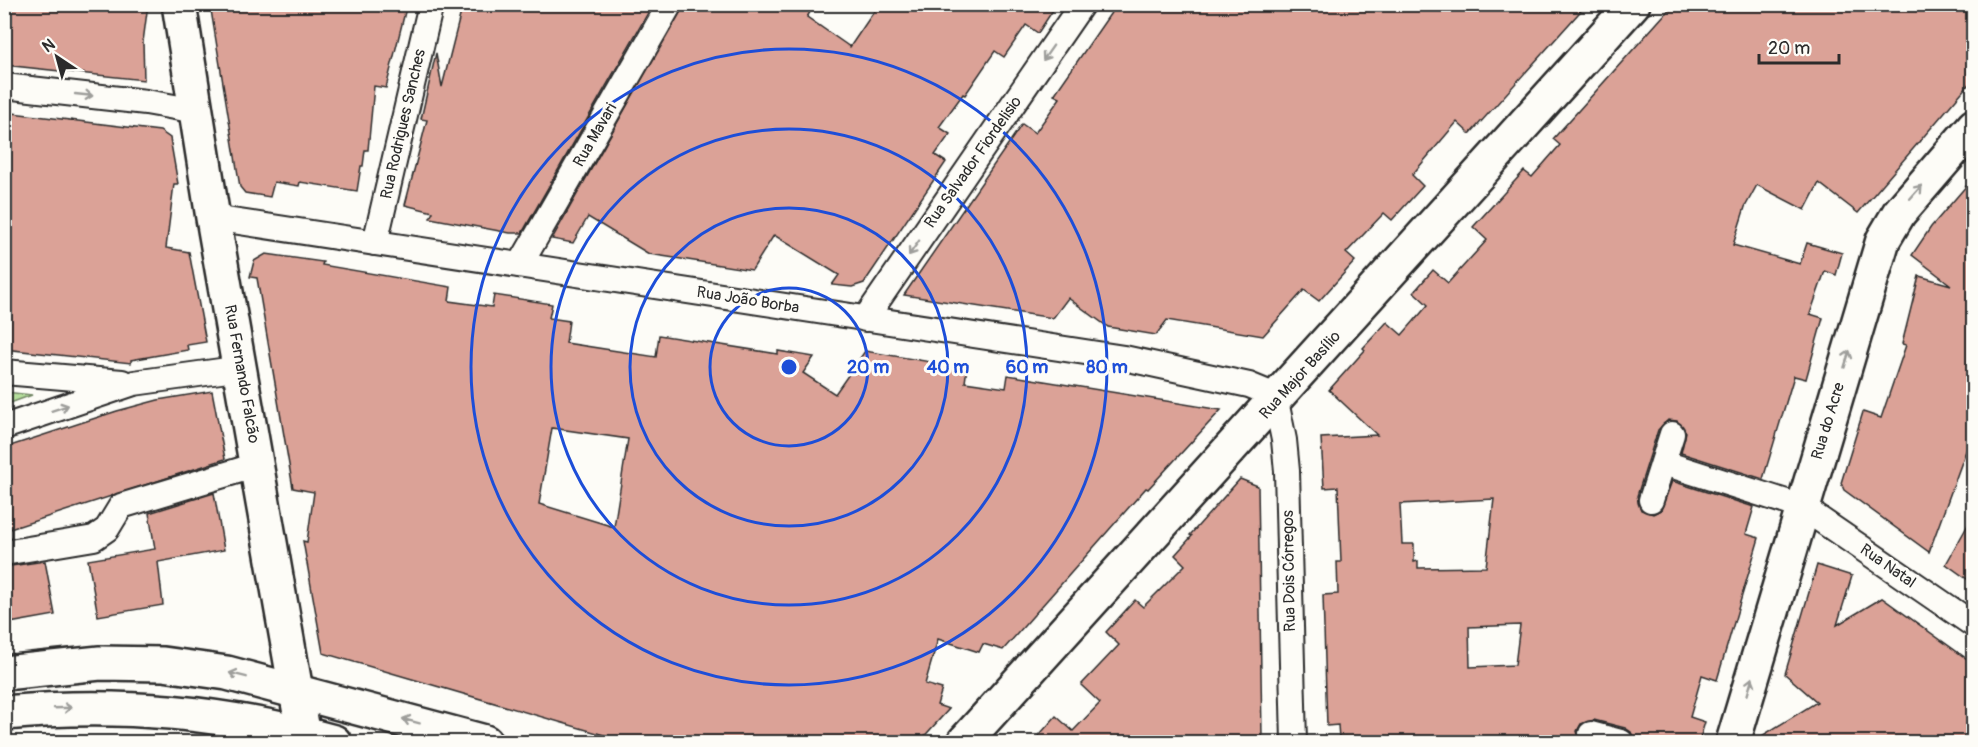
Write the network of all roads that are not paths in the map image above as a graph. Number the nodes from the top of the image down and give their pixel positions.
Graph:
1 (179, 4) edge
2 (431, 4) edge
3 (670, 4) edge
4 (1082, 4) edge
5 (1633, 4) edge
6 (4, 86) edge
7 (197, 111) junction
8 (1974, 126) edge
9 (213, 218) junction
10 (375, 243) junction
11 (520, 265) junction
12 (865, 319) junction
13 (242, 368) junction
14 (4, 372) edge
15 (134, 383) junction
16 (1276, 401) junction
17 (4, 427) edge
18 (1672, 434) dead end
19 (1664, 463) junction
20 (257, 465) junction
21 (1651, 500) dead end
22 (1802, 507) junction
23 (4, 553) edge
24 (1974, 626) edge
25 (4, 674) edge
26 (294, 689) junction
27 (4, 713) edge
28 (1591, 734) dead end
29 (314, 740) edge
30 (473, 741) edge
31 (964, 742) edge
32 (1294, 742) edge
33 (1621, 742) edge
34 (1733, 742) edge

1 - 7 main road, Rua Fernando Falcão
2 - 10 street, Rua Rodrigues Sanches
3 - 11 street, Rua Mavari
4 -> 12 street, Rua Salvador Fiordelisio
5 - 16 main road, Rua Major Basílio
6 -> 7 street
7 - 9 main road, Rua Fernando Falcão
22 -> 8 main road, Rua do Acre
9 - 10 street, Rua João Borba
9 - 13 main road, Rua Fernando Falcão
10 - 11 street, Rua João Borba
11 - 12 street, Rua João Borba
12 - 16 street, Rua João Borba
13 - 15 street
13 - 20 main road, Rua Fernando Falcão
14 - 15 street
17 -> 15 street
16 - 31 main road, Rua Major Basílio
16 - 32 street, Rua Dois Córregos
18 - 19 street
19 - 21 street
19 - 22 street, Rua Natal
20 - 23 street
20 - 26 main road, Rua Fernando Falcão
22 - 24 street, Rua Natal
34 -> 22 main road, Rua do Acre
26 -> 25 main road
26 - 29 main road, Rua Fernando Falcão
30 -> 26 main road
27 -> 29 main road
28 - 33 street

